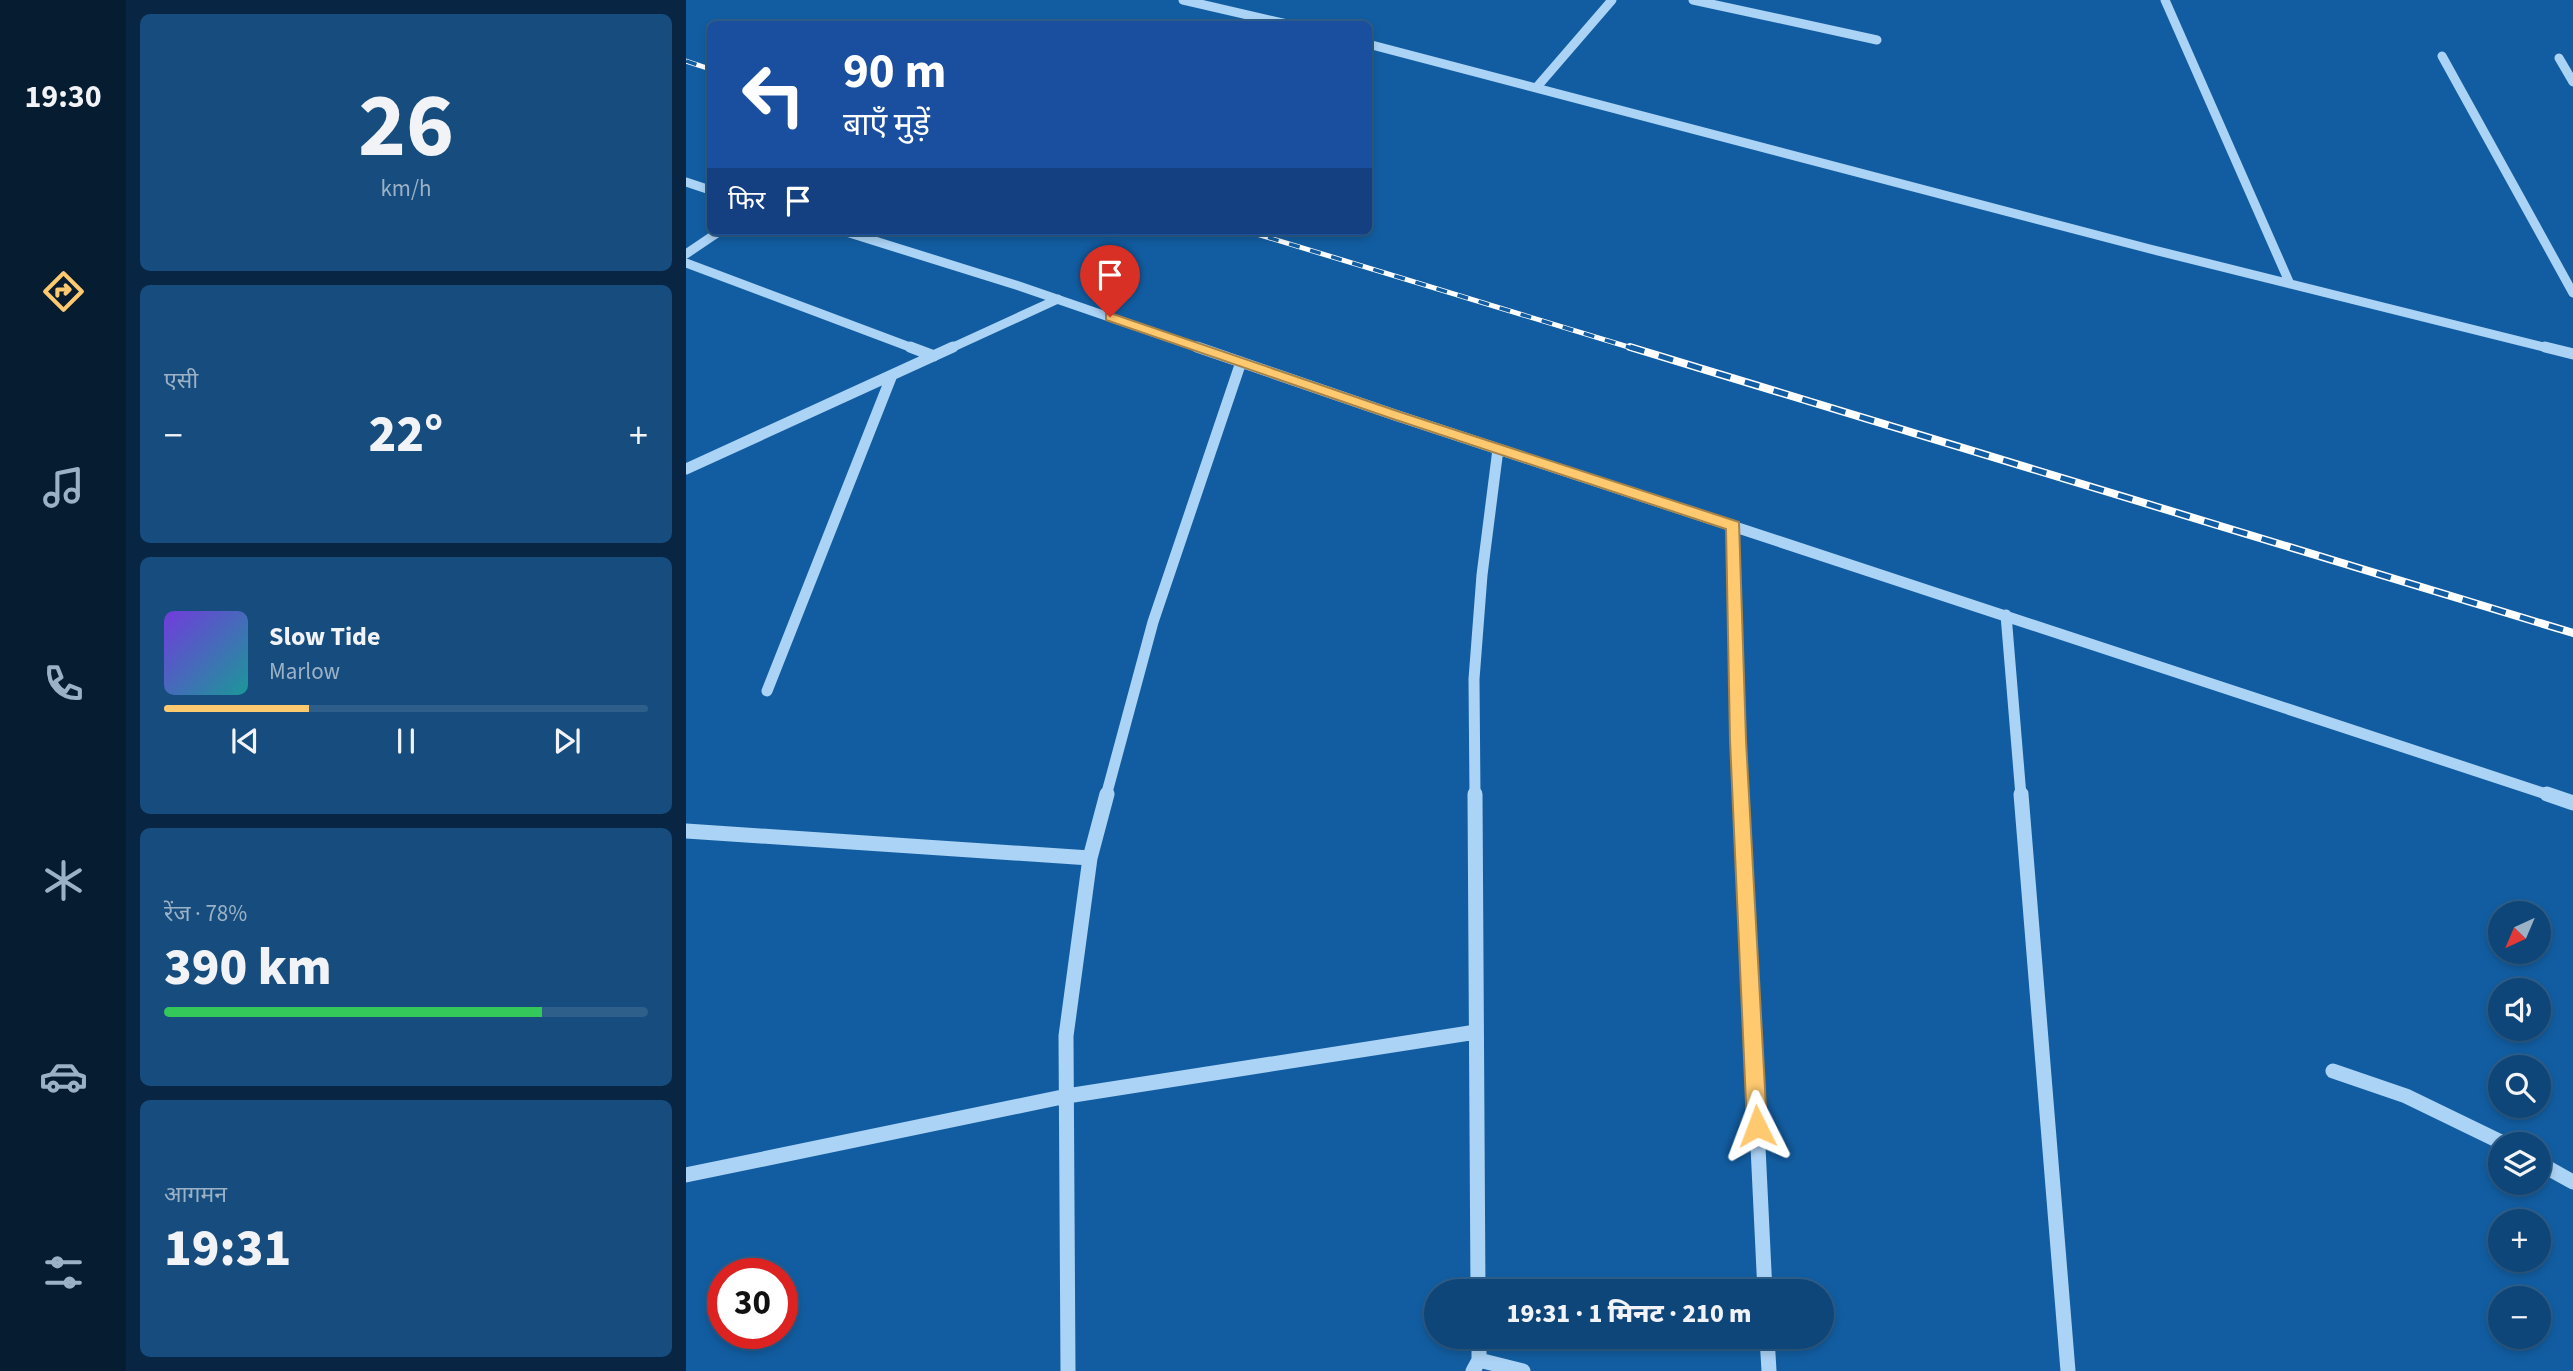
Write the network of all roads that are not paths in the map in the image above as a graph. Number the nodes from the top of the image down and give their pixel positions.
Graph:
1 (1184, 0) edge
2 (1612, 0) edge
3 (2165, 0) edge
4 (1699, 1) edge
5 (1274, 21) edge
6 (1877, 40) dead end
7 (1372, 45) edge
8 (2442, 56) dead end
9 (2559, 58) dead end
10 (2573, 82) edge
11 (1536, 88) junction
12 (686, 182) edge
13 (707, 189) edge
14 (714, 235) edge
15 (856, 235) edge
16 (686, 254) edge
17 (686, 263) edge
18 (2290, 284) junction
19 (2573, 293) edge
20 (1058, 299) junction
21 (2573, 354) edge
22 (934, 356) junction
23 (1241, 362) junction
24 (892, 375) junction
25 (1498, 449) junction
26 (686, 469) edge
27 (1734, 526) junction
28 (2006, 615) junction
29 (767, 691) dead end
30 (2573, 803) edge
31 (686, 831) edge
32 (1090, 858) junction
33 (1476, 1032) junction
34 (2333, 1072) dead end
35 (1067, 1096) junction
36 (2488, 1136) edge
37 (2551, 1170) edge
38 (686, 1175) edge
39 (2573, 1182) edge
40 (1478, 1279) edge
41 (1764, 1279) edge
42 (1768, 1349) edge
43 (1476, 1365) edge
44 (1068, 1371) edge
45 (1522, 1371) edge
46 (1769, 1371) edge
47 (2068, 1371) edge

1 - 5 street
2 - 11 street
3 - 18 street
4 - 6 street
7 - 11 street
8 - 19 street
9 - 10 street
11 - 18 street
12 - 13 street
14 - 16 street
15 - 20 street
17 - 22 street
18 - 21 street
20 - 22 street
20 - 23 street
22 - 24 street
23 - 25 street
23 - 32 street
24 - 26 street
24 - 29 street
25 - 27 street
25 - 33 street
27 - 28 street
27 - 41 street
28 - 30 street
28 - 47 street
31 - 32 street
32 - 35 street
33 - 35 street
33 - 40 street
34 - 36 street
35 - 38 street
35 - 44 street
37 - 39 street
42 - 46 street
43 - 45 street

